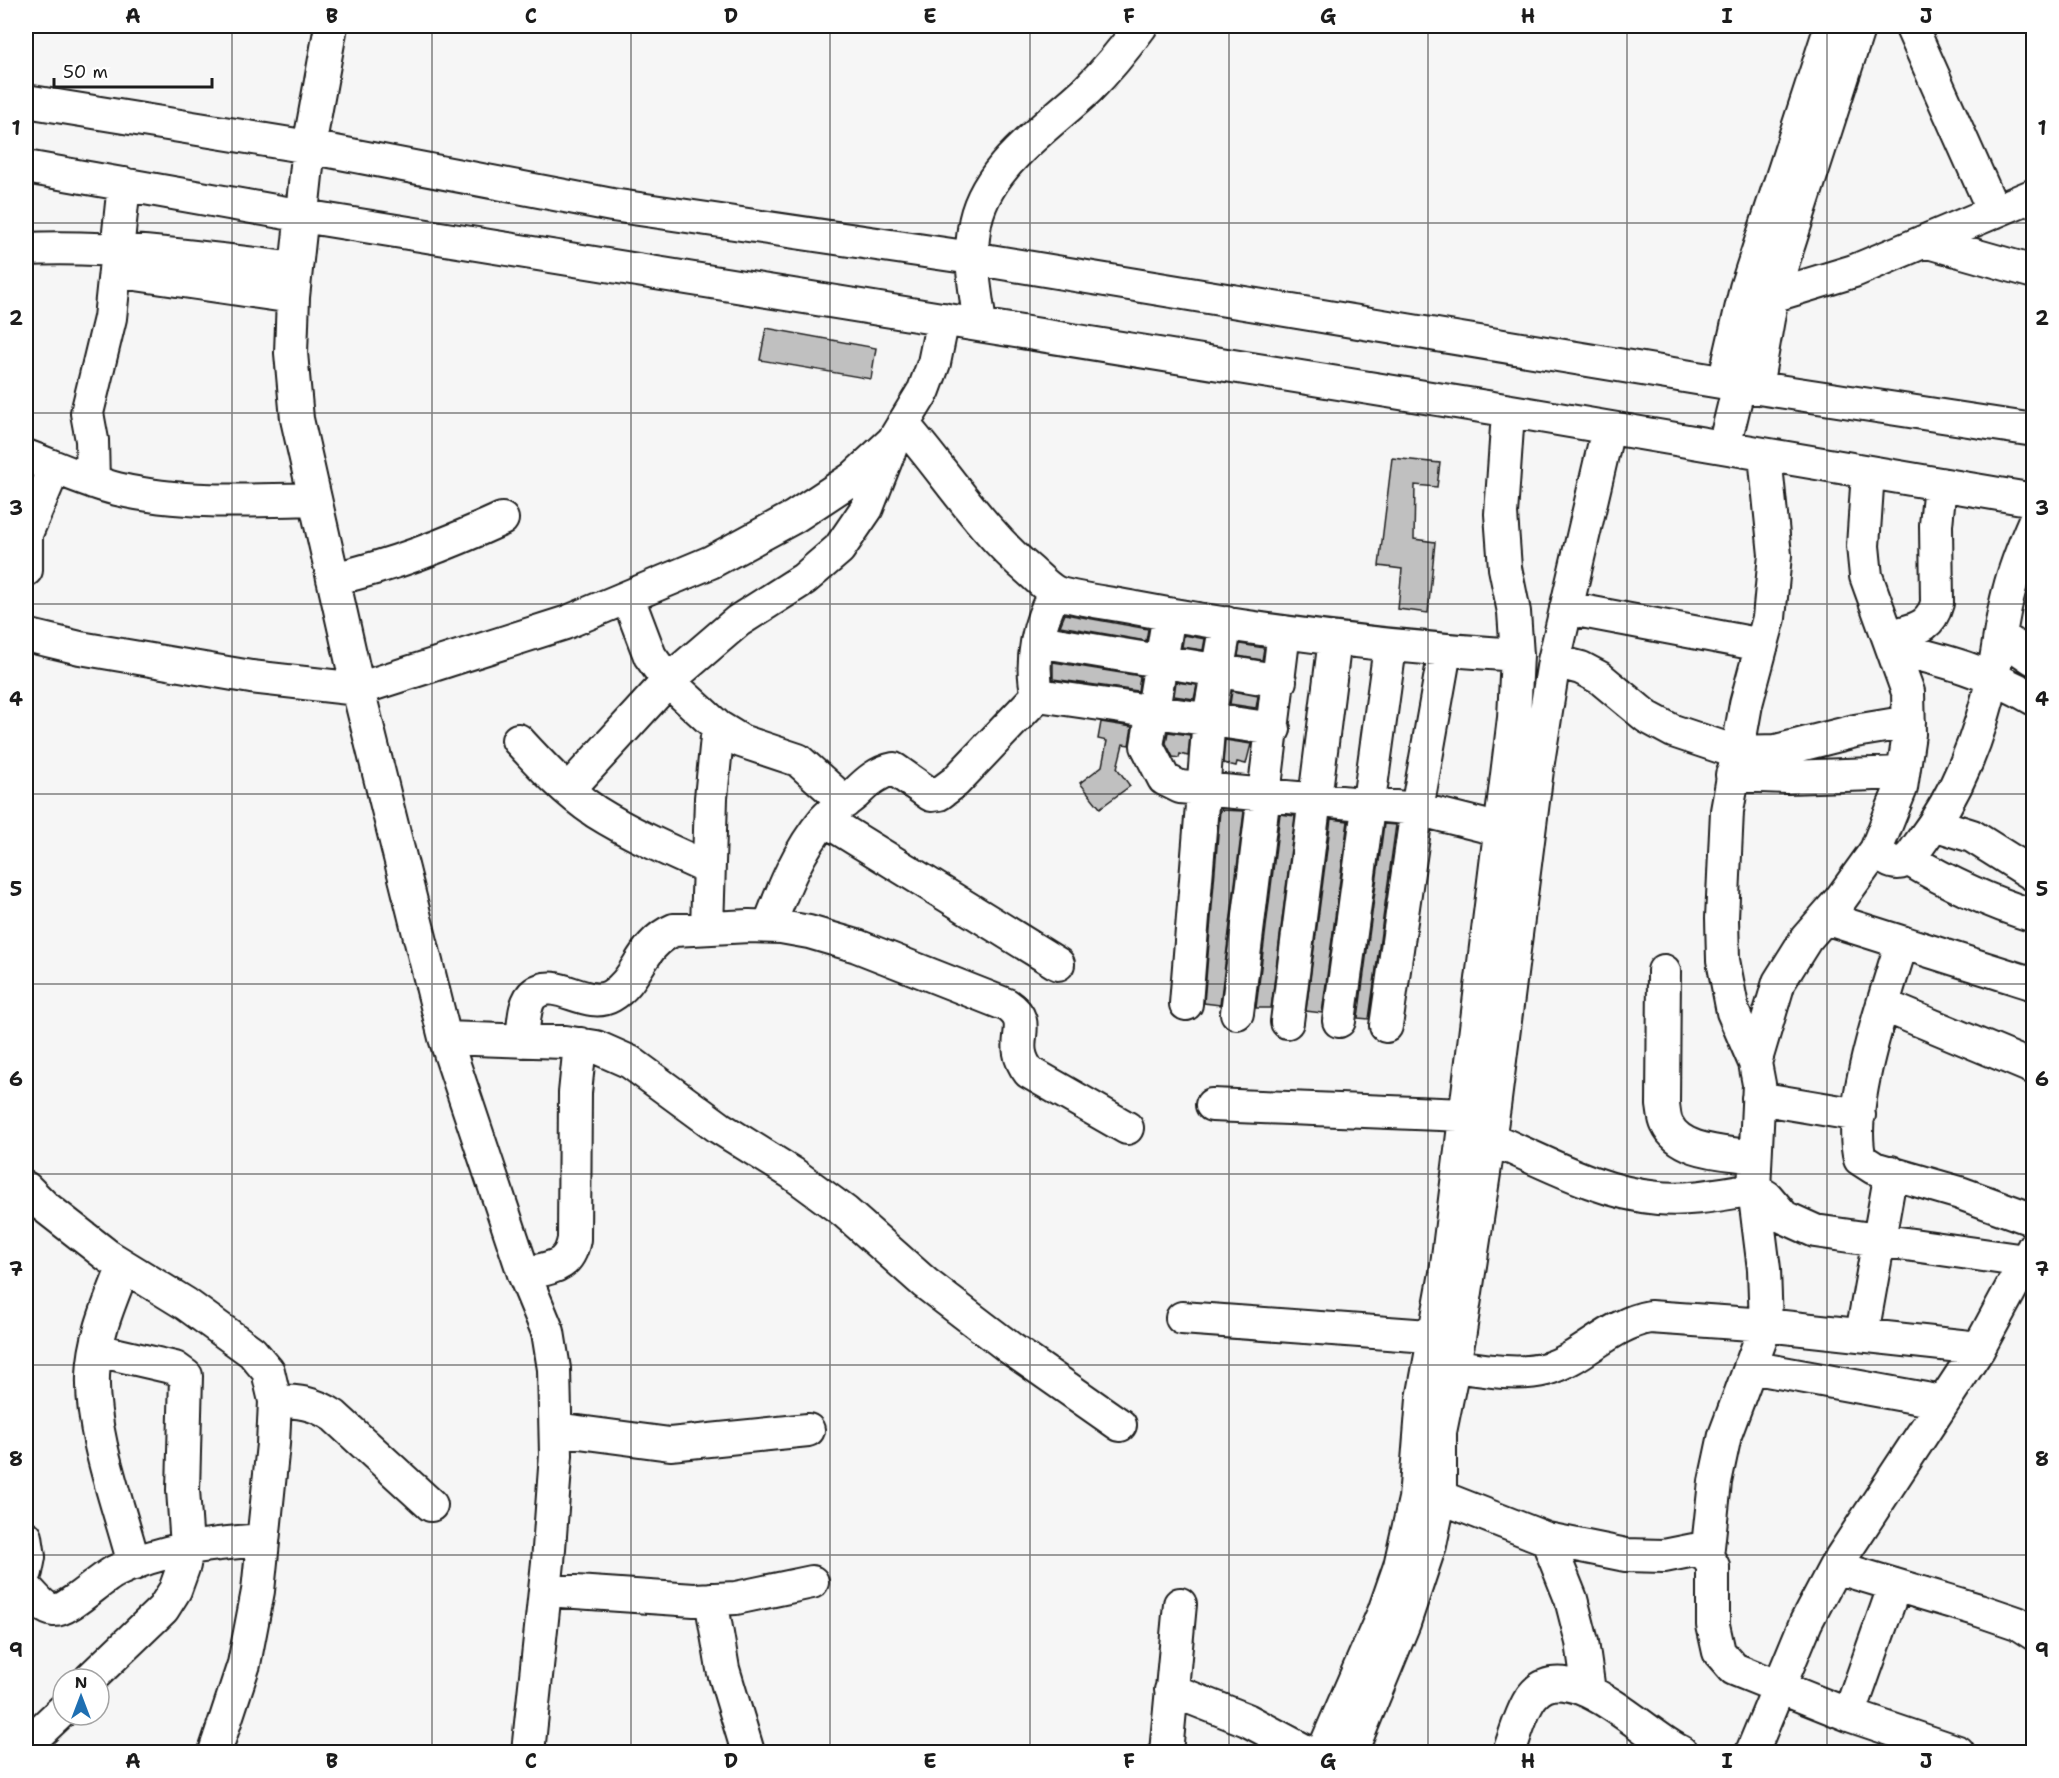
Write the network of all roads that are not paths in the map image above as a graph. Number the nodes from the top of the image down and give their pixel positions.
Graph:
1 (331, 26) edge
2 (1141, 26) edge
3 (1831, 26) edge
4 (1859, 26) edge
5 (1911, 26) edge
6 (26, 101) edge
7 (309, 147) junction
8 (26, 167) edge
9 (124, 184) junction
10 (2034, 195) edge
11 (1994, 212) junction
12 (303, 216) junction
13 (1928, 242) junction
14 (26, 249) edge
15 (972, 258) junction
16 (116, 260) junction
17 (2034, 272) edge
18 (295, 283) junction
19 (1772, 296) junction
20 (943, 319) junction
21 (980, 325) junction
22 (1740, 385) junction
23 (1508, 412) junction
24 (1608, 429) junction
25 (2034, 430) edge
26 (898, 433) junction
27 (1724, 447) junction
28 (1765, 455) junction
29 (26, 456) edge
30 (54, 468) junction
31 (1868, 472) junction
32 (93, 482) junction
33 (1940, 484) junction
34 (315, 499) junction
35 (2034, 500) edge
36 (502, 519) dead end
37 (2034, 522) edge
38 (26, 570) edge
39 (333, 579) junction
40 (1055, 592) junction
41 (628, 598) junction
42 (1566, 608) junction
43 (1169, 614) junction
44 (1226, 623) junction
45 (1284, 632) junction
46 (26, 635) edge
47 (2000, 636) junction
48 (1335, 639) junction
49 (1038, 641) junction
50 (1891, 643) junction
51 (1762, 645) junction
52 (1390, 647) junction
53 (1445, 651) junction
54 (1517, 655) junction
55 (2034, 659) edge
56 (1554, 661) junction
57 (1160, 663) junction
58 (1217, 671) junction
59 (1993, 677) junction
60 (668, 681) junction
61 (1280, 681) junction
62 (358, 690) junction
63 (1038, 695) junction
64 (2034, 699) edge
65 (1152, 710) junction
66 (1209, 718) junction
67 (1909, 722) junction
68 (718, 727) junction
69 (1274, 729) junction
70 (518, 740) dead end
71 (1734, 763) junction
72 (1903, 773) junction
73 (1205, 789) junction
74 (568, 790) junction
75 (1264, 796) junction
76 (1314, 800) junction
77 (1367, 802) junction
78 (1417, 809) junction
79 (835, 811) junction
80 (1934, 825) junction
81 (1501, 830) junction
82 (1875, 850) junction
83 (1908, 859) junction
84 (708, 868) junction
85 (2034, 875) edge
86 (2034, 916) edge
87 (1825, 918) junction
88 (769, 926) junction
89 (707, 928) junction
90 (1902, 942) junction
91 (1058, 964) dead end
92 (1664, 971) dead end
93 (2034, 984) edge
94 (1186, 1004) dead end
95 (1883, 1005) junction
96 (1237, 1013) dead end
97 (1287, 1022) dead end
98 (1339, 1022) dead end
99 (1386, 1026) dead end
100 (445, 1038) junction
101 (522, 1041) junction
102 (580, 1044) junction
103 (1755, 1063) junction
104 (2034, 1068) edge
105 (1758, 1098) junction
106 (1212, 1105) dead end
107 (1465, 1115) junction
108 (1858, 1115) junction
109 (1127, 1128) dead end
110 (1490, 1138) junction
111 (1754, 1157) junction
112 (1891, 1172) junction
113 (26, 1188) edge
114 (1754, 1189) junction
115 (2034, 1220) edge
116 (1880, 1240) junction
117 (2031, 1250) edge
118 (124, 1266) junction
119 (524, 1274) junction
120 (1182, 1318) dead end
121 (1766, 1325) junction
122 (1862, 1334) junction
123 (1448, 1343) junction
124 (1979, 1348) junction
125 (97, 1350) junction
126 (1750, 1367) junction
127 (275, 1401) junction
128 (1942, 1402) junction
129 (1120, 1425) dead end
130 (556, 1428) junction
131 (808, 1430) dead end
132 (1440, 1497) junction
133 (431, 1505) dead end
134 (26, 1537) edge
135 (1547, 1539) junction
136 (263, 1540) junction
137 (187, 1546) junction
138 (1707, 1556) junction
139 (134, 1563) junction
140 (1834, 1567) junction
141 (26, 1572) edge
142 (812, 1582) dead end
143 (1895, 1586) junction
144 (26, 1588) edge
145 (546, 1590) junction
146 (711, 1599) junction
147 (1180, 1604) dead end
148 (2034, 1634) edge
149 (103, 1667) edge
150 (1777, 1687) junction
151 (1171, 1690) junction
152 (1589, 1691) junction
153 (1849, 1714) junction
154 (51, 1721) edge
155 (26, 1745) edge
156 (215, 1752) edge
157 (528, 1752) edge
158 (748, 1752) edge
159 (1166, 1752) edge
160 (1307, 1752) edge
161 (1323, 1752) edge
162 (1351, 1752) edge
163 (1509, 1752) edge
164 (1681, 1752) edge
165 (1752, 1752) edge
166 (1958, 1752) edge

1 - 7 street
2 - 15 street
3 - 22 street
4 - 19 street
5 - 11 street
6 - 7 street
7 - 12 street
7 - 15 street
8 - 9 street
9 - 12 street
9 - 16 street
10 - 11 street
11 - 13 street
12 - 18 street
12 - 20 street
13 - 17 street
13 - 19 street
14 - 16 street
15 - 21 street
15 - 22 street
16 - 18 street
16 - 32 street
18 - 34 street
19 - 22 street
20 - 21 street
20 - 26 street
21 - 23 street
22 - 25 street
22 - 27 street
23 - 24 street
23 - 54 street
24 - 27 street
24 - 42 street
26 - 40 street
26 - 41 street
26 - 60 street
27 - 28 street
28 - 31 street
28 - 51 street
29 - 30 street
30 - 32 street
30 - 38 street
31 - 33 street
31 - 50 street
32 - 34 street
33 - 35 street
33 - 50 street
34 - 39 street
36 - 39 street
37 - 47 street
39 - 62 street
40 - 43 street
40 - 49 street
41 - 60 street
41 - 62 street
42 - 51 street
42 - 56 street
43 - 44 street
43 - 57 street
44 - 45 street
44 - 58 street
45 - 48 street
45 - 61 street
46 - 62 street
47 - 55 street
47 - 59 street
48 - 52 street
48 - 76 street
49 - 57 street
49 - 63 street
50 - 59 street
50 - 67 street
51 - 71 street
52 - 53 street
52 - 77 street
53 - 54 street
53 - 78 street
54 - 81 street
56 - 71 street
56 - 110 street
57 - 58 street
57 - 65 street
58 - 61 street
58 - 66 street
59 - 64 street
59 - 80 street
60 - 68 street
60 - 74 street
61 - 69 street
62 - 100 street
63 - 65 street
63 - 79 street
65 - 66 street
65 - 73 street
66 - 69 street
66 - 73 street
67 - 71 street
67 - 72 street
68 - 79 street
68 - 84 street
69 - 75 street
70 - 74 street
71 - 72 street
71 - 103 street
72 - 82 street
73 - 75 street
73 - 94 street
74 - 84 street
75 - 76 street
75 - 96 street
76 - 77 street
76 - 97 street
77 - 78 street
77 - 98 street
78 - 81 street
78 - 99 street
79 - 88 street
79 - 91 street
80 - 83 street
80 - 85 street
81 - 107 street
82 - 83 street
82 - 87 street
83 - 86 street
84 - 89 street
87 - 90 street
87 - 103 street
88 - 89 street
88 - 109 street
89 - 101 street
90 - 93 street
90 - 95 street
92 - 111 street
95 - 104 street
95 - 108 street
100 - 101 street
100 - 119 street
101 - 102 street
102 - 119 street
102 - 129 street
103 - 105 street
105 - 108 street
105 - 111 street
106 - 107 street
107 - 123 street
108 - 112 street
110 - 114 street
110 - 123 street
111 - 114 street
112 - 115 street
112 - 116 street
113 - 118 street
114 - 116 street
114 - 121 street
116 - 117 street
116 - 122 street
117 - 124 street
118 - 125 street
118 - 127 street
119 - 130 street
120 - 123 street
121 - 122 street
121 - 123 street
121 - 126 street
122 - 124 street
123 - 132 street
123 - 161 street
124 - 128 street
125 - 137 street
125 - 139 street
126 - 128 street
126 - 138 street
127 - 133 street
127 - 136 street
128 - 140 street
130 - 131 street
130 - 145 street
132 - 135 street
132 - 162 street
134 - 141 street
135 - 138 street
135 - 152 street
136 - 137 street
136 - 156 street
137 - 139 street
137 - 149 street
138 - 150 street
139 - 144 street
140 - 143 street
140 - 150 street
142 - 146 street
143 - 148 street
143 - 153 street
145 - 146 street
145 - 157 street
146 - 158 street
147 - 151 street
150 - 153 street
150 - 165 street
151 - 159 street
151 - 160 street
152 - 163 street
152 - 164 street
153 - 166 street
154 - 155 street

